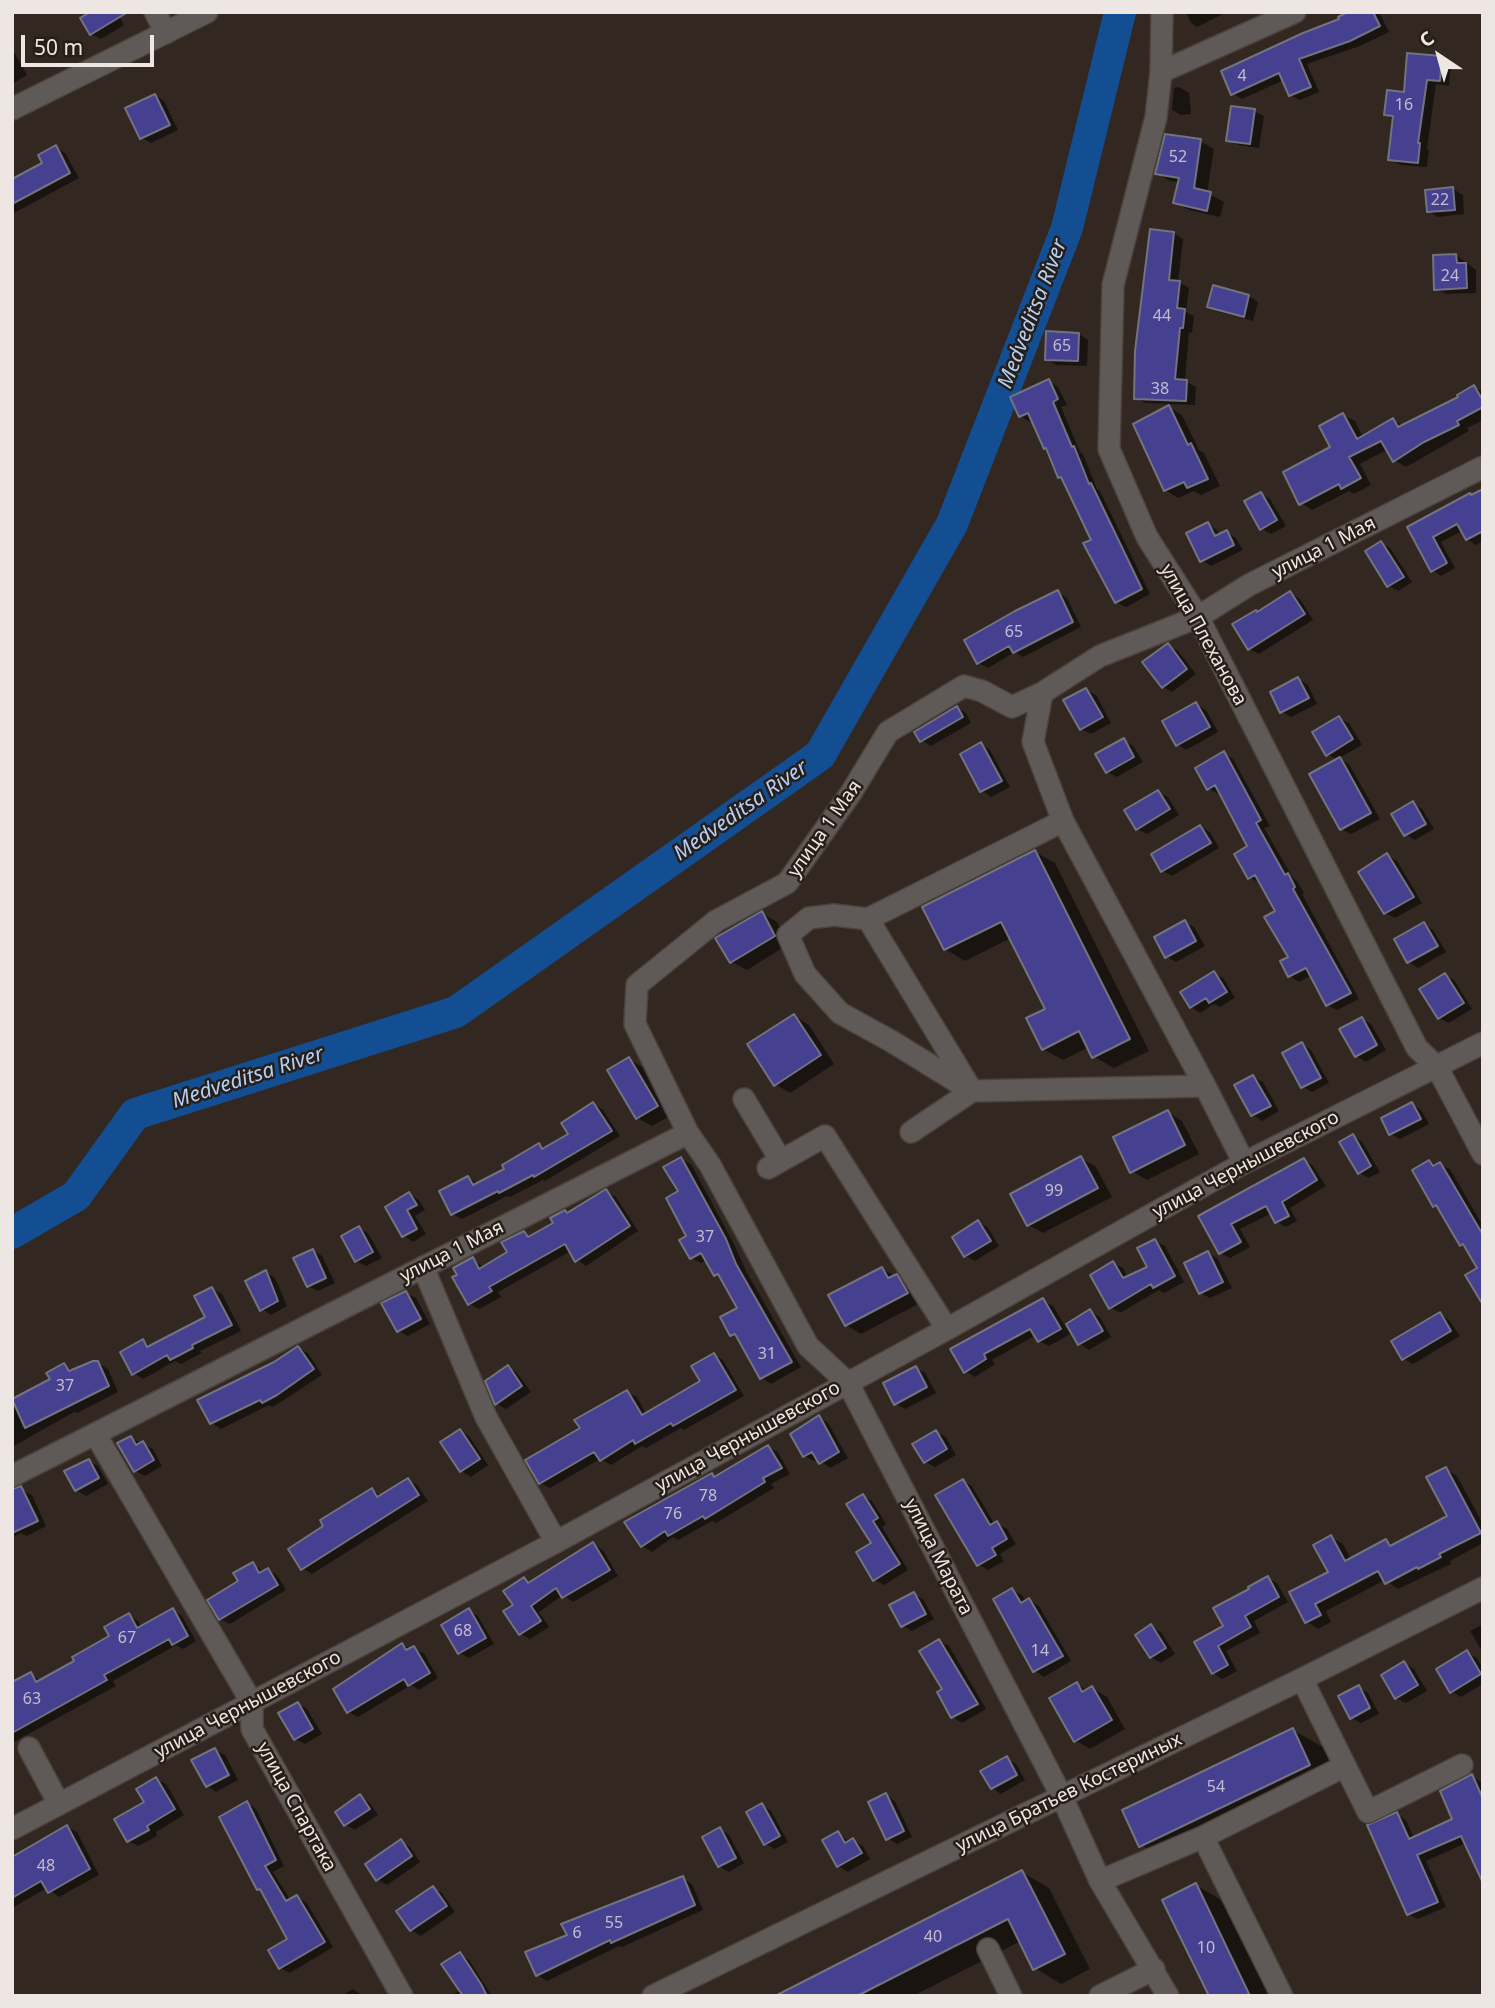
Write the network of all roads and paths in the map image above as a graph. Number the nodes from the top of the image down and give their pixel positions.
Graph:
1 (155, 12) edge
2 (207, 12) edge
3 (1161, 12) edge
4 (1295, 12) edge
5 (166, 33) junction
6 (1161, 72) junction
7 (12, 109) edge
8 (1483, 467) edge
9 (1198, 617) junction
10 (1042, 693) junction
11 (1063, 821) junction
12 (868, 919) junction
13 (1483, 1043) edge
14 (1437, 1067) junction
15 (1205, 1086) junction
16 (972, 1091) junction
17 (744, 1099) dead end
18 (911, 1132) dead end
19 (688, 1133) junction
20 (1483, 1154) edge
21 (1244, 1163) junction
22 (424, 1267) junction
23 (947, 1329) junction
24 (848, 1383) junction
25 (96, 1435) junction
26 (12, 1476) edge
27 (556, 1542) junction
28 (1483, 1588) edge
29 (1302, 1679) junction
30 (252, 1703) junction
31 (29, 1748) dead end
32 (1462, 1765) dead end
33 (1345, 1766) junction
34 (1062, 1797) junction
35 (59, 1804) junction
36 (12, 1829) edge
37 (1203, 1837) junction
38 (1100, 1881) junction
39 (988, 1949) dead end
40 (1154, 1969) junction
41 (402, 1996) edge
42 (653, 1996) edge
43 (1012, 1996) edge
44 (1100, 1996) edge
45 (1168, 1996) edge
46 (1282, 1996) edge

1 - 5 street
2 - 5 street
3 - 6 street, улица Плеханова
4 - 6 street
5 - 7 street
6 - 9 street, улица Плеханова
8 - 9 street, улица 1 Мая
9 - 10 street, улица 1 Мая
9 - 14 street, улица Плеханова
10 - 11 street
10 - 19 street, улица 1 Мая
11 - 12 street
11 - 15 street
12 - 16 street
12 - 16 street
13 - 14 street, улица Чернышевского
14 - 20 street, улица Плеханова
14 - 21 street, улица Чернышевского
15 - 16 street
15 - 21 street
16 - 18 street
17 - 23 street
19 - 22 street, улица 1 Мая
19 - 24 street, улица Марата
21 - 23 street, улица Чернышевского
22 - 25 street, улица 1 Мая
22 - 27 street
23 - 24 street, улица Чернышевского
24 - 27 street, улица Чернышевского
24 - 34 street, улица Марата
25 - 26 street, улица 1 Мая
25 - 30 street, улица Спартака
27 - 30 street, улица Чернышевского
28 - 29 street, улица Братьев Костериных
29 - 33 street
29 - 34 street, улица Братьев Костериных
30 - 35 street, улица Чернышевского
30 - 41 street, улица Спартака
31 - 35 street
32 - 33 street
33 - 37 street
34 - 38 street, улица Марата
34 - 42 street, улица Братьев Костериных
35 - 36 street, улица Чернышевского
37 - 38 street
37 - 46 street
38 - 40 street, улица Марата
39 - 43 street
40 - 44 street
40 - 45 street, улица Марата

